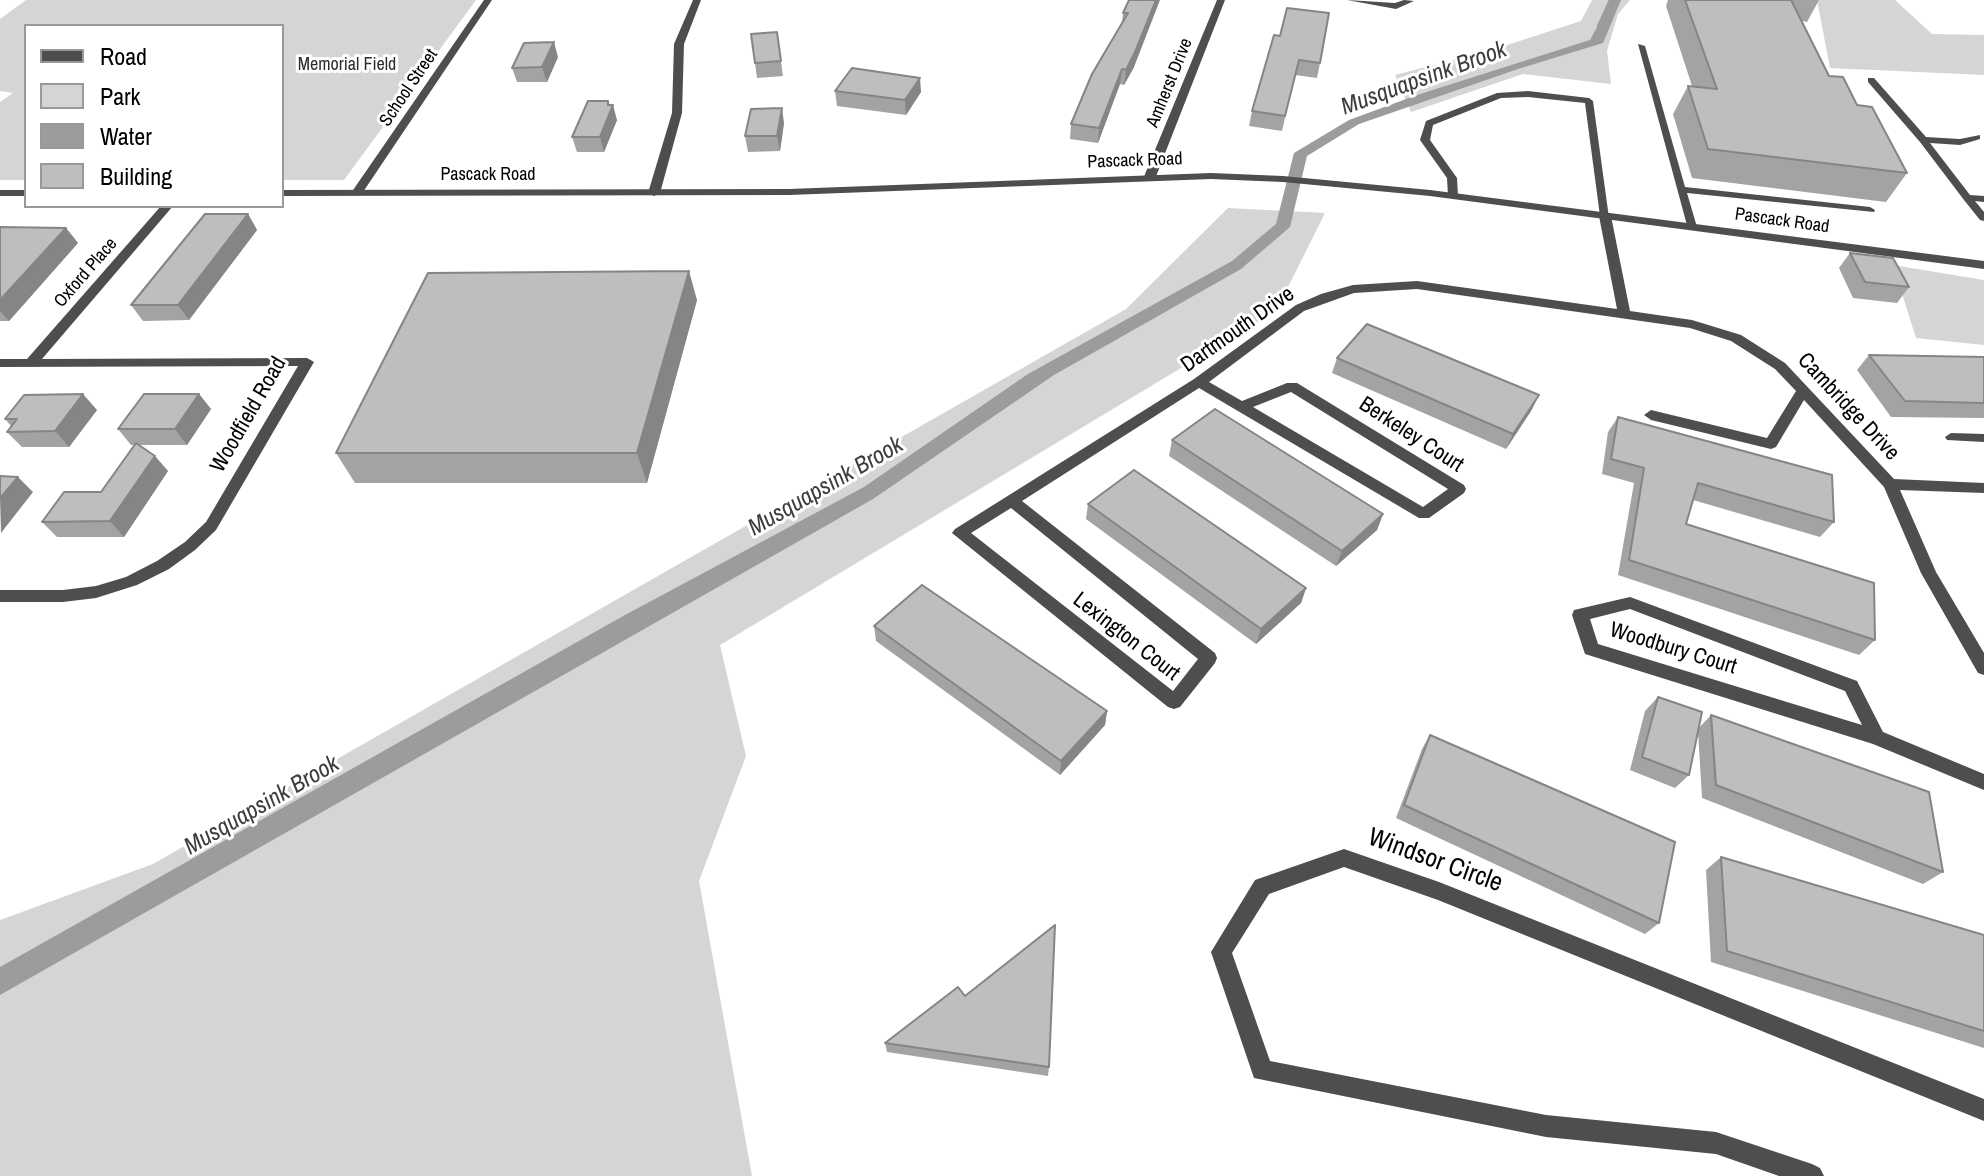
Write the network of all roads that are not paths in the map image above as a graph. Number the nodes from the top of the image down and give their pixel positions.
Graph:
1 (488, 0) edge
2 (697, 0) edge
3 (1221, 0) edge
4 (1351, 0) edge
5 (1410, 1) edge
6 (1641, 46) dead end
7 (1871, 80) dead end
8 (1923, 140) junction
9 (1982, 140) edge
10 (1149, 179) junction
11 (1681, 189) junction
12 (0, 193) edge
13 (24, 193) edge
14 (284, 193) edge
15 (357, 193) junction
16 (654, 193) junction
17 (1453, 196) junction
18 (1967, 198) junction
19 (1984, 199) edge
20 (165, 208) edge
21 (1870, 210) dead end
22 (1605, 216) junction
23 (1984, 218) edge
24 (1692, 227) junction
25 (1984, 265) edge
26 (1624, 313) junction
27 (0, 363) edge
28 (31, 363) junction
29 (1199, 382) junction
30 (1803, 391) junction
31 (1243, 406) dead end
32 (1651, 415) dead end
33 (1951, 437) dead end
34 (1984, 438) edge
35 (1890, 484) junction
36 (1984, 488) edge
37 (1012, 501) junction
38 (960, 533) joint
39 (0, 596) edge
40 (1984, 668) edge
41 (1877, 737) junction
42 (1984, 782) edge
43 (1984, 1110) edge
44 (1812, 1176) edge

1 - 15 street, School Street
2 - 16 street
3 - 10 street, Amherst Drive
4 - 5 street
6 - 11 lane
7 - 8 lane
8 - 9 lane
8 - 18 lane
10 - 16 street, Pascack Road
10 - 17 street, Pascack Road
11 - 21 lane
11 - 24 lane
12 - 13 street
14 - 15 street, Pascack Road
15 - 16 street, Pascack Road
17 - 22 street, Pascack Road
17 - 22 lane
18 - 19 lane
18 - 23 lane
20 - 28 street, Oxford Place
22 - 24 street, Pascack Road
22 - 26 street
24 - 25 street, Pascack Road
26 - 29 street, Dartmouth Drive
26 - 30 street, Cambridge Drive
27 - 28 street
28 - 39 street, Woodfield Road
29 - 31 street, Berkeley Court
29 - 37 street, Dartmouth Drive
30 - 32 street
30 - 35 street, Cambridge Drive
33 - 34 lane
35 - 36 street
35 - 40 street, Cambridge Drive
37 - 38 street, Dartmouth Drive
37 - 38 street, Lexington Court
41 - 41 street, Woodbury Court
41 - 42 street, Woodbury Court
43 - 44 street, Windsor Circle

